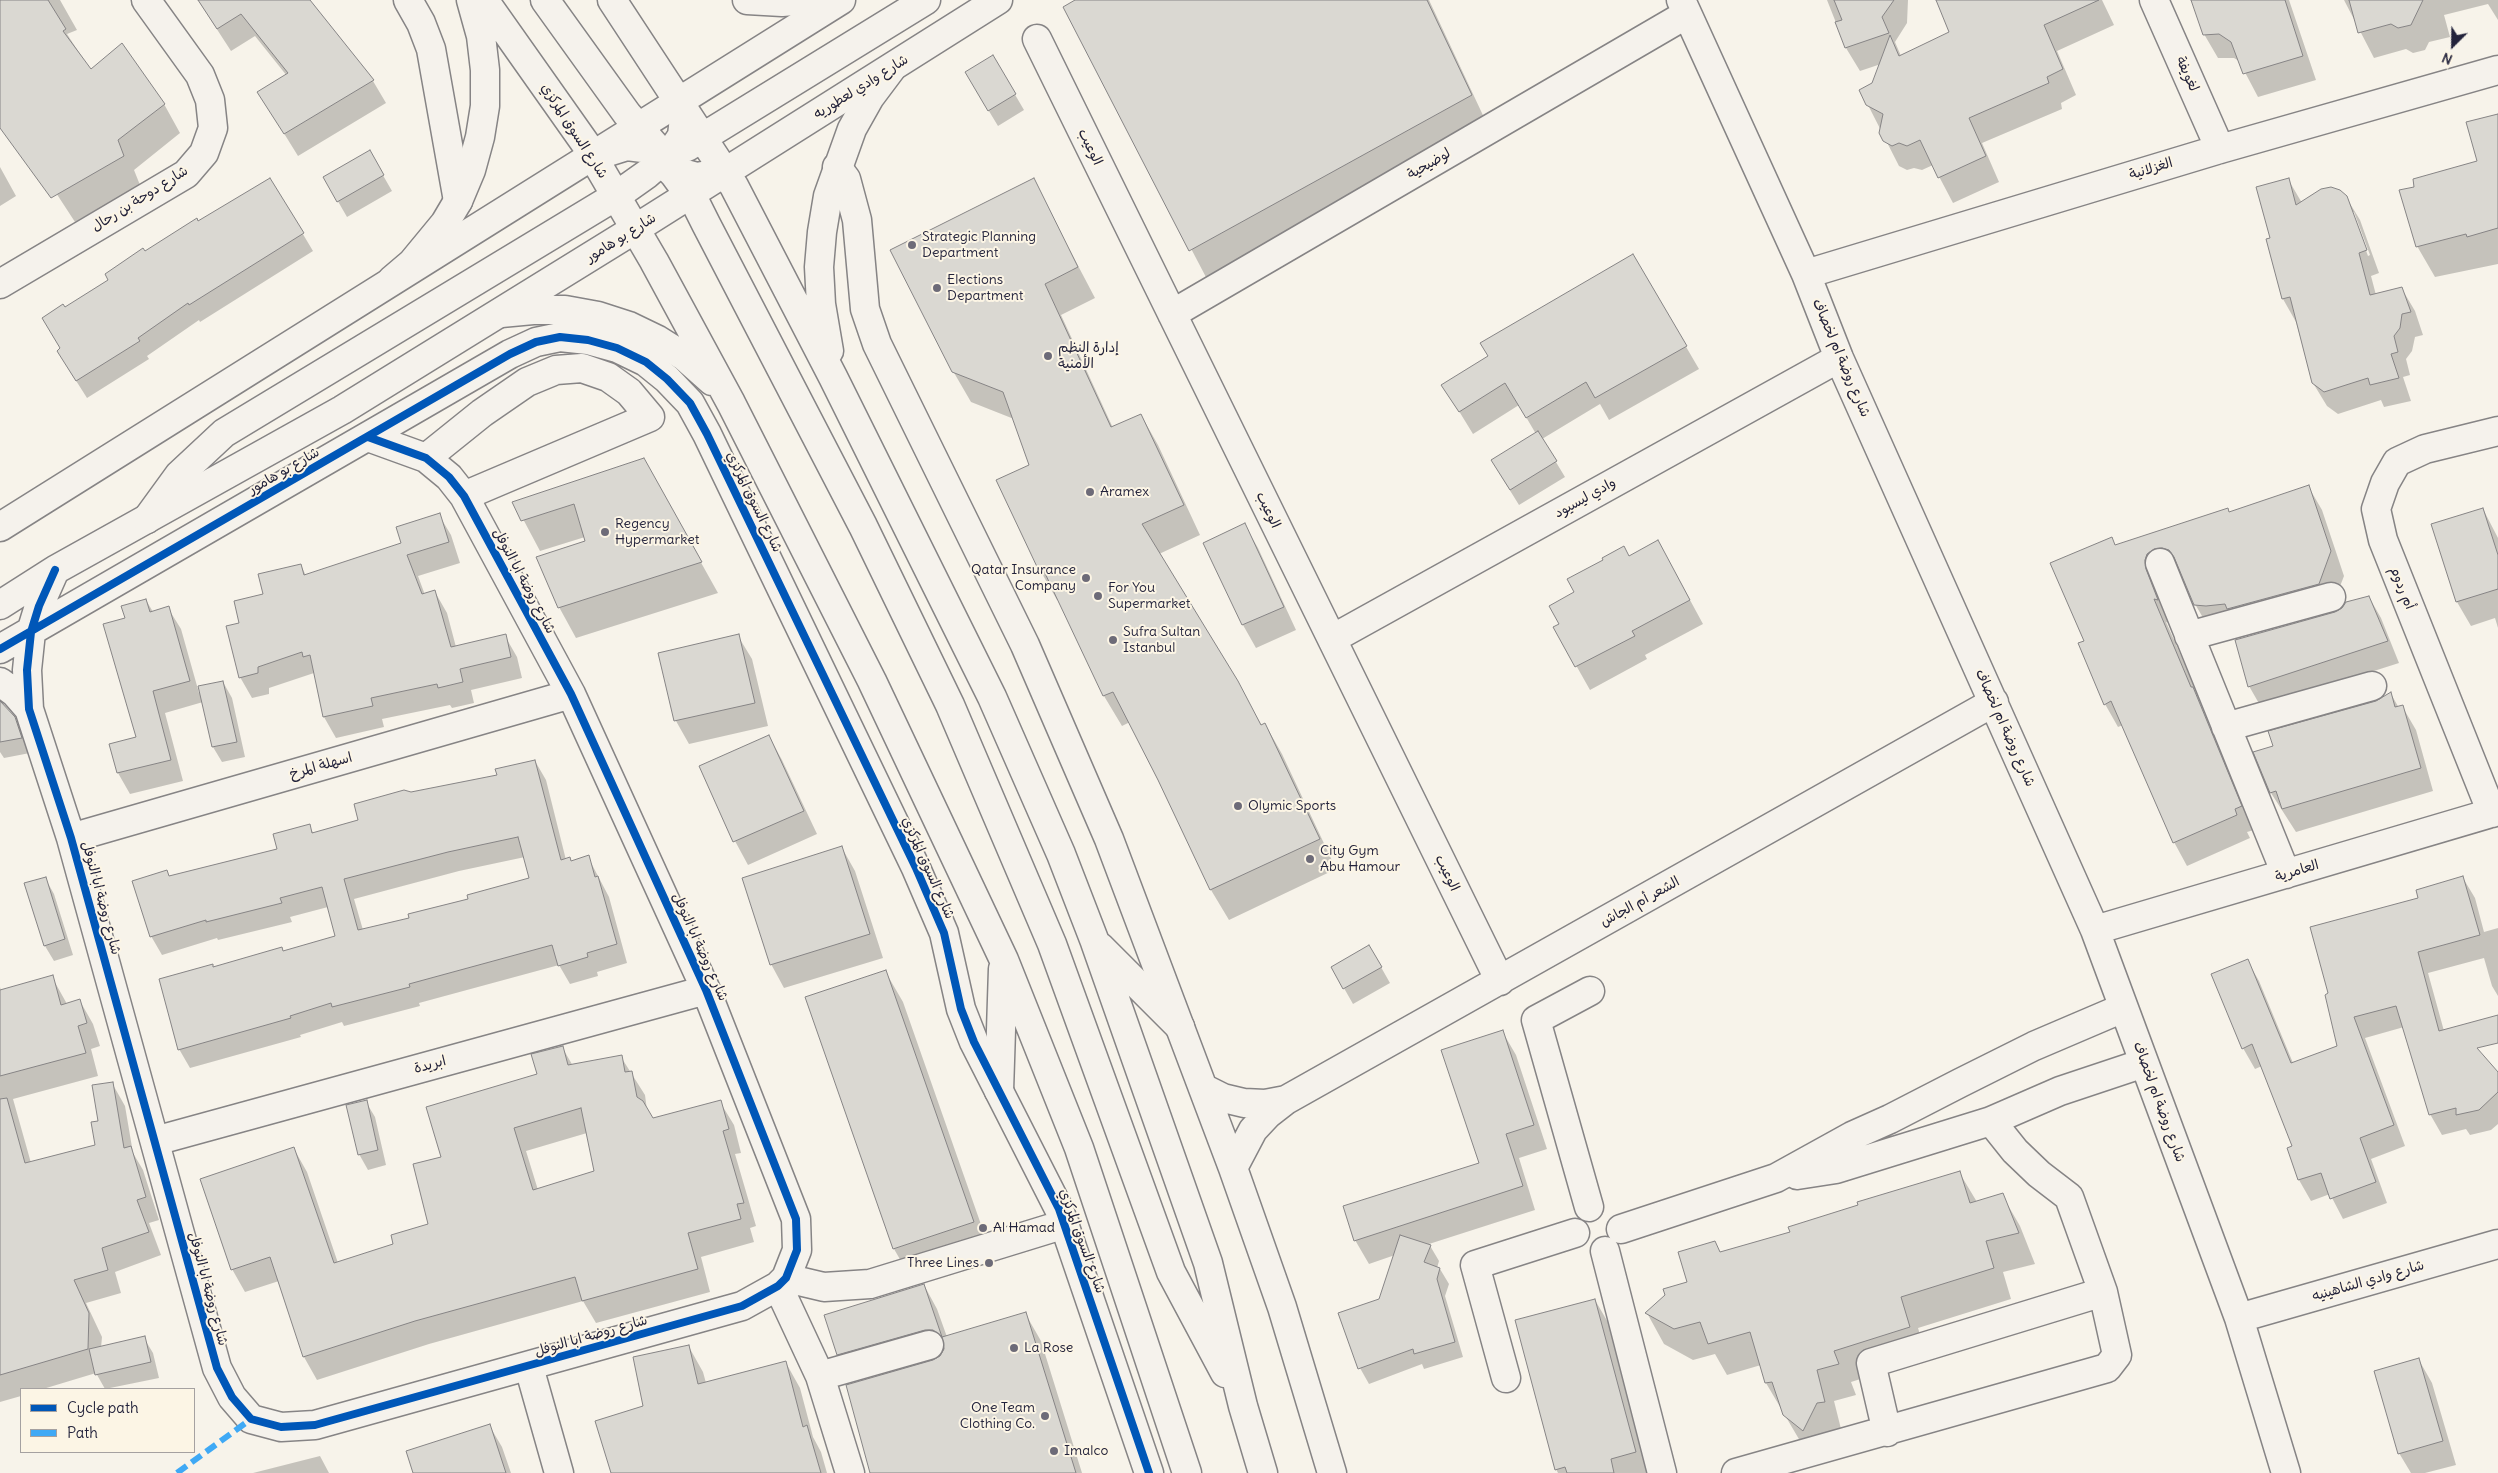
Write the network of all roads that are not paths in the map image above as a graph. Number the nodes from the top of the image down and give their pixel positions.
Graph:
1 (146, 0) edge
2 (408, 0) edge
3 (471, 0) edge
4 (484, 0) edge
5 (545, 0) edge
6 (612, 0) edge
7 (747, 0) edge
8 (804, 0) edge
9 (841, 0) edge
10 (926, 0) edge
11 (998, 0) edge
12 (2154, 0) edge
13 (1684, 7) edge
14 (1037, 39) dead end
15 (891, 69) junction
16 (2498, 70) edge
17 (680, 101) junction
18 (638, 129) junction
19 (702, 137) junction
20 (2220, 149) junction
21 (592, 157) junction
22 (665, 161) junction
23 (837, 167) junction
24 (724, 172) junction
25 (689, 194) junction
26 (616, 196) junction
27 (458, 200) junction
28 (635, 229) junction
29 (1806, 274) junction
30 (392, 280) junction
31 (0, 284) edge
32 (501, 313) junction
33 (1172, 314) junction
34 (588, 340) joint
35 (1839, 358) junction
36 (833, 378) junction
37 (731, 403) junction
38 (417, 409) junction
39 (2498, 431) edge
40 (368, 437) junction
41 (426, 458) junction
42 (464, 496) junction
43 (147, 519) junction
44 (0, 527) edge
45 (2160, 563) dead end
46 (55, 570) junction
47 (2331, 597) dead end
48 (0, 605) edge
49 (31, 632) junction
50 (2189, 636) junction
51 (1332, 638) junction
52 (0, 649) edge
53 (0, 682) edge
54 (2372, 686) dead end
55 (571, 694) junction
56 (1994, 702) junction
57 (29, 709) junction
58 (2226, 728) junction
59 (2495, 812) edge
60 (71, 838) junction
61 (2286, 874) junction
62 (2095, 930) junction
63 (1095, 942) junction
64 (1004, 960) junction
65 (1500, 981) junction
66 (706, 990) junction
67 (1590, 991) dead end
68 (2123, 1008) junction
69 (1180, 1027) junction
70 (2144, 1063) junction
71 (1205, 1089) junction
72 (999, 1092) junction
73 (1286, 1100) junction
74 (1992, 1121) junction
75 (155, 1141) junction
76 (1233, 1168) junction
77 (1776, 1178) junction
78 (1589, 1207) junction
79 (1065, 1224) junction
80 (1621, 1229) junction
81 (1575, 1233) junction
82 (2498, 1244) edge
83 (1605, 1251) junction
84 (782, 1282) junction
85 (2103, 1292) junction
86 (2239, 1318) junction
87 (929, 1345) dead end
88 (530, 1366) junction
89 (820, 1376) junction
90 (1506, 1378) dead end
91 (1243, 1406) junction
92 (1887, 1432) junction
93 (559, 1473) edge
94 (850, 1473) edge
95 (1149, 1473) edge
96 (1187, 1473) edge
97 (1263, 1473) edge
98 (1332, 1473) edge
99 (1662, 1473) edge
100 (1736, 1473) edge
101 (2286, 1473) edge

1 - 31 street, شارع دوحة بن رحال
2 - 27 street
3 - 27 street
4 - 21 street, شارع السوق المركزي
5 - 18 street
6 - 17 street
7 - 8 street
9 - 17 street
10 - 19 street
11 - 15 street, شارع وادي لعطوريه
12 - 20 street, لغويفة
13 - 29 street, شارع روضة ام لخصاف
13 - 33 street, لوضيحية
14 - 33 street, الوعيب
15 - 23 street
15 - 24 street, شارع وادي لعطوريه
16 - 20 street, الغزلانية
17 - 18 street
17 - 19 street
17 - 22 street
18 - 21 street
18 - 22 street
19 - 22 street
19 - 24 street
20 - 29 street, الغزلانية
21 - 22 street
21 - 26 street, شارع السوق المركزي
21 - 30 street
22 - 24 street
22 - 25 street
22 - 26 street
22 - 28 street
23 - 36 street
23 - 69 street
24 - 25 street, شارع بو هامور
24 - 36 street
25 - 28 street, شارع بو هامور
25 - 91 street
26 - 28 street, شارع السوق المركزي
26 - 43 street
27 - 30 street
28 - 32 street, شارع بو هامور
28 - 37 street, شارع السوق المركزي
29 - 35 street, شارع روضة ام لخصاف
30 - 44 street
32 - 37 street
32 - 43 street, شارع بو هامور
33 - 51 street, الوعيب
34 - 38 street, شارع بو هامور
34 - 72 street, شارع السوق المركزي
35 - 51 street, وادي ليسيود
35 - 56 street, شارع روضة ام لخصاف
36 - 63 street
37 - 64 street, شارع السوق المركزي
38 - 40 street, شارع بو هامور
38 - 41 street, شارع روضة ابا النوفل
39 - 59 street, أم ردوم
40 - 41 street, شارع روضة ابا النوفل
40 - 49 street, شارع بو هامور
41 - 42 street, شارع روضة ابا النوفل
41 - 42 street
42 - 55 street, شارع روضة ابا النوفل
43 - 46 street, شارع بو هامور
45 - 50 street
46 - 48 street, شارع بو هامور
46 - 49 street, شارع روضة ابا النوفل
47 - 50 street
49 - 52 street, شارع بو هامور
49 - 57 street, شارع روضة ابا النوفل
50 - 58 street
51 - 65 street, الوعيب
53 - 57 street, شارع روضة ابا النوفل
54 - 58 street
55 - 60 street, اسهلة المرخ
55 - 66 street, شارع روضة ابا النوفل
56 - 62 street, شارع روضة ام لخصاف
56 - 65 street, الشعر أم الجاش
57 - 60 street, شارع روضة ابا النوفل
58 - 61 street
59 - 61 street, العامرية
60 - 75 street, شارع روضة ابا النوفل
61 - 62 street, العامرية
62 - 68 street, شارع روضة ام لخصاف
63 - 69 street
63 - 91 street
64 - 72 street
64 - 96 street, شارع السوق المركزي
65 - 73 street, الشعر أم الجاش
66 - 75 street, ابريدة
66 - 84 street, شارع روضة ابا النوفل
67 - 78 street
68 - 70 street, شارع روضة ام لخصاف
68 - 77 street
69 - 71 street
70 - 74 street
70 - 86 street, شارع روضة ام لخصاف
71 - 73 street, الشعر أم الجاش
71 - 76 street
72 - 79 street, شارع السوق المركزي
73 - 76 street, الشعر أم الجاش
74 - 77 street
74 - 85 street
75 - 88 street, شارع روضة ابا النوفل
76 - 98 street
77 - 80 street
78 - 80 street
78 - 81 street
79 - 84 street
79 - 95 street, شارع السوق المركزي
80 - 83 street
81 - 83 street
81 - 90 street
82 - 86 street, شارع وادي الشاهينيه
83 - 99 street
84 - 88 street, شارع روضة ابا النوفل
84 - 89 street
85 - 92 street
85 - 92 street
86 - 101 street, شارع روضة ام لخصاف
87 - 89 street
88 - 93 street, شارع روضة ابا النوفل
89 - 94 street
91 - 97 street
92 - 100 street

